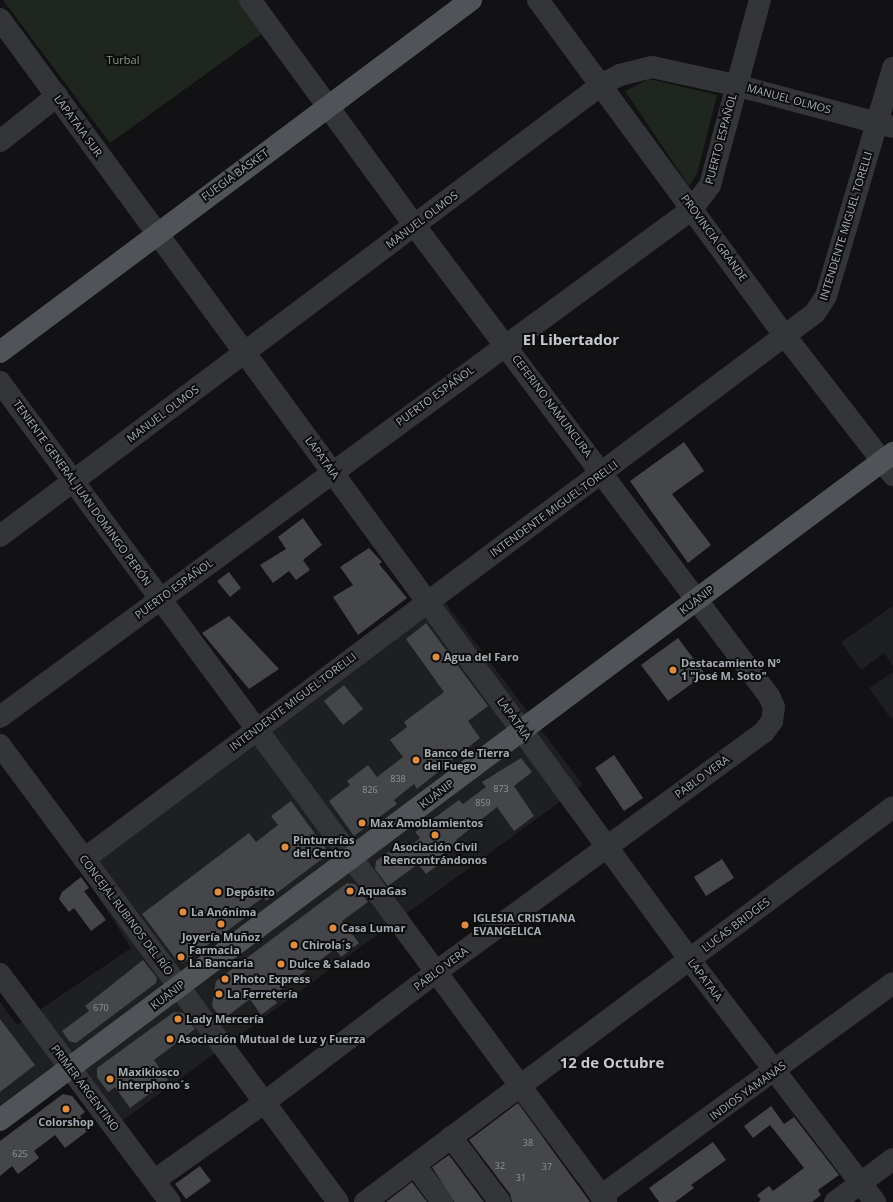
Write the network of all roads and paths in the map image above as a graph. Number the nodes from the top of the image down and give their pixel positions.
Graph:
1 (250, 0) edge
2 (471, 0) edge
3 (538, 0) edge
4 (760, 0) edge
5 (0, 19) edge
6 (893, 68) edge
7 (601, 85) junction
8 (735, 85) junction
9 (56, 96) junction
10 (329, 106) junction
11 (885, 125) edge
12 (0, 141) edge
13 (692, 209) junction
14 (416, 226) junction
15 (156, 232) junction
16 (786, 337) junction
17 (505, 344) junction
18 (0, 352) edge
19 (246, 353) junction
20 (0, 382) edge
21 (889, 463) edge
22 (332, 472) junction
23 (603, 473) junction
24 (73, 480) junction
25 (0, 536) edge
26 (160, 600) junction
27 (697, 600) junction
28 (427, 602) junction
29 (774, 707) joint
30 (0, 717) edge
31 (256, 729) junction
32 (523, 731) junction
33 (0, 745) edge
34 (893, 808) edge
35 (606, 846) junction
36 (84, 859) junction
37 (352, 859) junction
38 (690, 960) junction
39 (436, 972) junction
40 (0, 974) edge
41 (893, 983) edge
42 (179, 987) junction
43 (70, 1068) junction
44 (775, 1072) junction
45 (521, 1086) junction
46 (265, 1102) junction
47 (0, 1120) edge
48 (451, 1137) junction
49 (893, 1159) edge
50 (414, 1165) junction
51 (155, 1180) junction
52 (861, 1184) junction
53 (604, 1199) edge
54 (170, 1202) edge
55 (338, 1202) edge
56 (365, 1202) edge
57 (442, 1202) edge
58 (500, 1202) edge
59 (835, 1202) edge
60 (875, 1202) edge

1 - 10 street, CEFERINO NAMUNCURA
2 - 10 main road, FUEGIA BASKET
3 - 7 street, PROVINCIA GRANDE
4 - 8 street, PUERTO ESPAÑOL
5 - 9 street, LAPATAIA SUR
6 - 11 street, INTENDENTE MIGUEL TORELLI
7 - 8 street, MANUEL OLMOS
7 - 13 street, PROVINCIA GRANDE
7 - 14 street, MANUEL OLMOS
8 - 11 street, MANUEL OLMOS
8 - 13 street, PUERTO ESPAÑOL
9 - 12 street
9 - 15 street, LAPATAIA SUR
10 - 14 street, CEFERINO NAMUNCURA
10 - 15 main road, FUEGIA BASKET
11 - 16 street, INTENDENTE MIGUEL TORELLI
13 - 16 street, PROVINCIA GRANDE
13 - 17 street, PUERTO ESPAÑOL
14 - 17 street, CEFERINO NAMUNCURA
14 - 19 street, MANUEL OLMOS
15 - 18 main road, FUEGIA BASKET
15 - 19 street, LAPATAIA
16 - 21 street, PROVINCIA GRANDE
16 - 23 street, INTENDENTE MIGUEL TORELLI
17 - 22 street, PUERTO ESPAÑOL
17 - 23 street, CEFERINO NAMUNCURA
19 - 22 street, LAPATAIA
19 - 24 street, MANUEL OLMOS
20 - 24 street, TENIENTE GENERAL JUAN DOMINGO PERÓN
21 - 27 main road, KUANIP
22 - 26 street, PUERTO ESPAÑOL
22 - 28 street, LAPATAIA
23 - 27 street, CEFERINO NAMUNCURA
23 - 28 street, INTENDENTE MIGUEL TORELLI
24 - 25 street, MANUEL OLMOS
24 - 26 street, TENIENTE GENERAL JUAN DOMINGO PERÓN
26 - 30 street, PUERTO ESPAÑOL
26 - 31 street, TENIENTE GENERAL JUAN DOMINGO PERÓN
27 - 29 street, CEFERINO NAMUNCURA
27 - 32 main road, KUANIP
28 - 31 street, INTENDENTE MIGUEL TORELLI
28 - 32 street, LAPATAIA
29 - 35 street, PABLO VERA
31 - 36 street, INTENDENTE MIGUEL TORELLI
31 - 37 street, TENIENTE GENERAL JUAN DOMINGO PERÓN
32 - 35 street, LAPATAIA
32 - 37 main road, KUANIP
33 - 36 street, CONCEJAL RUBINOS DEL RÍO
34 - 38 street, LUCAS BRIDGES
35 - 38 street, LAPATAIA
35 - 39 street, PABLO VERA
36 - 42 street, CONCEJAL RUBINOS DEL RÍO
37 - 39 street, TENIENTE GENERAL JUAN DOMINGO PERÓN
37 - 42 main road, KUANIP
38 - 44 street, LAPATAIA
38 - 45 street, LUCAS BRIDGES
39 - 45 street, TENIENTE GENERAL JUAN DOMINGO PERÓN
39 - 46 street, PABLO VERA
40 - 43 street, PRIMER ARGENTINO
41 - 44 street, INDIOS YAMANAS
42 - 43 main road, KUANIP
42 - 46 street, CONCEJAL RUBINOS DEL RÍO
43 - 47 main road, KUANIP
43 - 51 street, PRIMER ARGENTINO
44 - 52 street, LAPATAIA
44 - 53 street, INDIOS YAMANAS
45 - 48 street, LUCAS BRIDGES
45 - 53 street, TENIENTE GENERAL JUAN DOMINGO PERÓN
46 - 51 street, PABLO VERA
46 - 55 street, CONCEJAL RUBINOS DEL RÍO
48 - 50 street, LUCAS BRIDGES
48 - 58 street
49 - 52 street
50 - 56 street, LUCAS BRIDGES
50 - 57 street
51 - 54 street, PRIMER ARGENTINO
52 - 59 street
52 - 60 street, LAPATAIA

